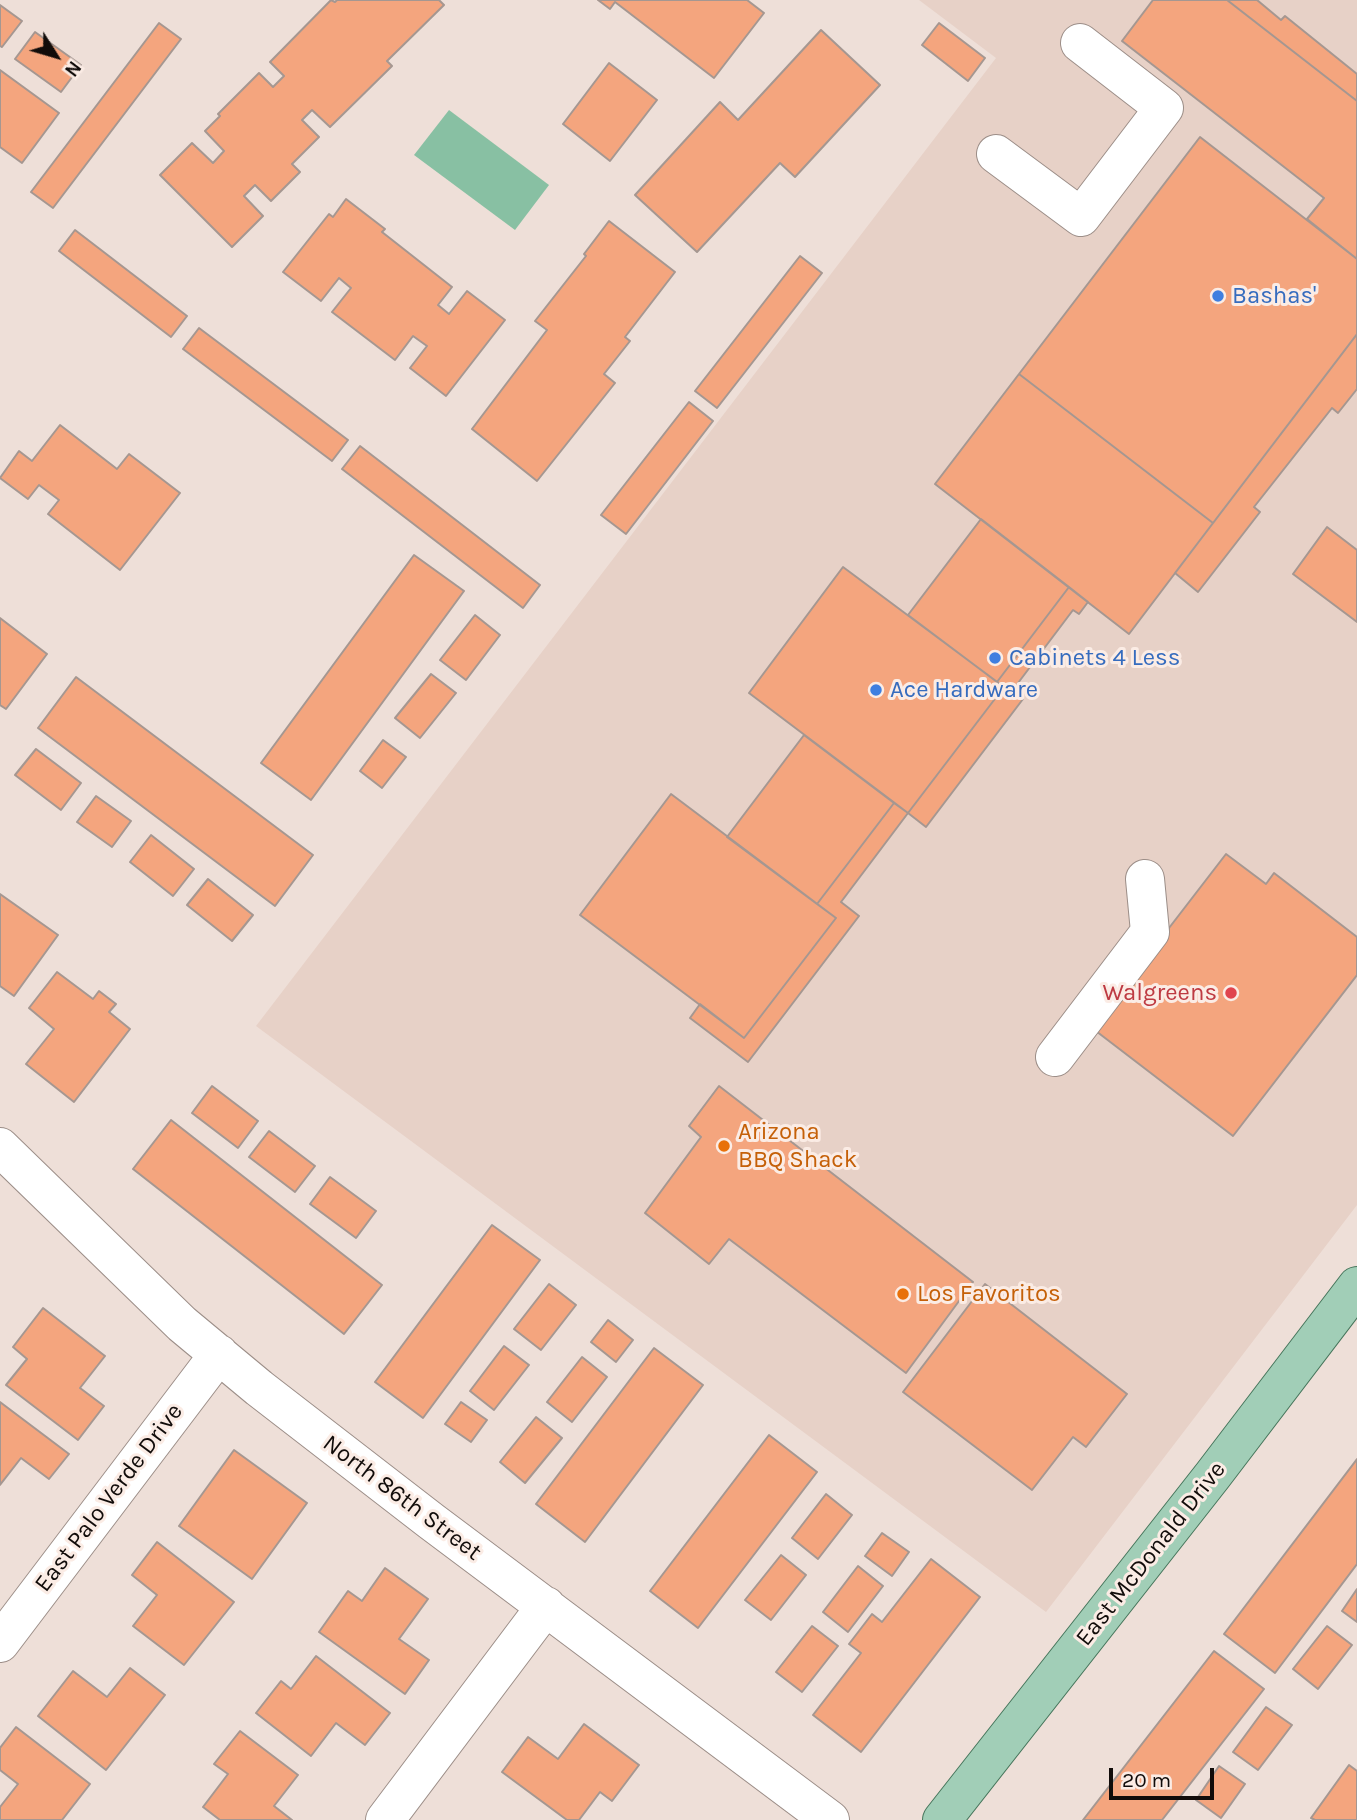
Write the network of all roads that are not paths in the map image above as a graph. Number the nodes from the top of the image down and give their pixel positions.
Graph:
1 (1080, 43) dead end
2 (996, 154) dead end
3 (1145, 879) dead end
4 (1055, 1057) dead end
5 (0, 1147) edge
6 (1357, 1286) edge
7 (219, 1354) junction
8 (546, 1606) junction
9 (0, 1643) edge
10 (385, 1820) edge
11 (830, 1820) edge
12 (942, 1820) edge

1 - 2 street
3 - 4 street
5 - 7 street, North 86th Street
6 - 12 main road, East McDonald Drive
7 - 8 street, North 86th Street
7 - 9 street, East Palo Verde Drive
8 - 10 street
8 - 11 street, North 86th Street

